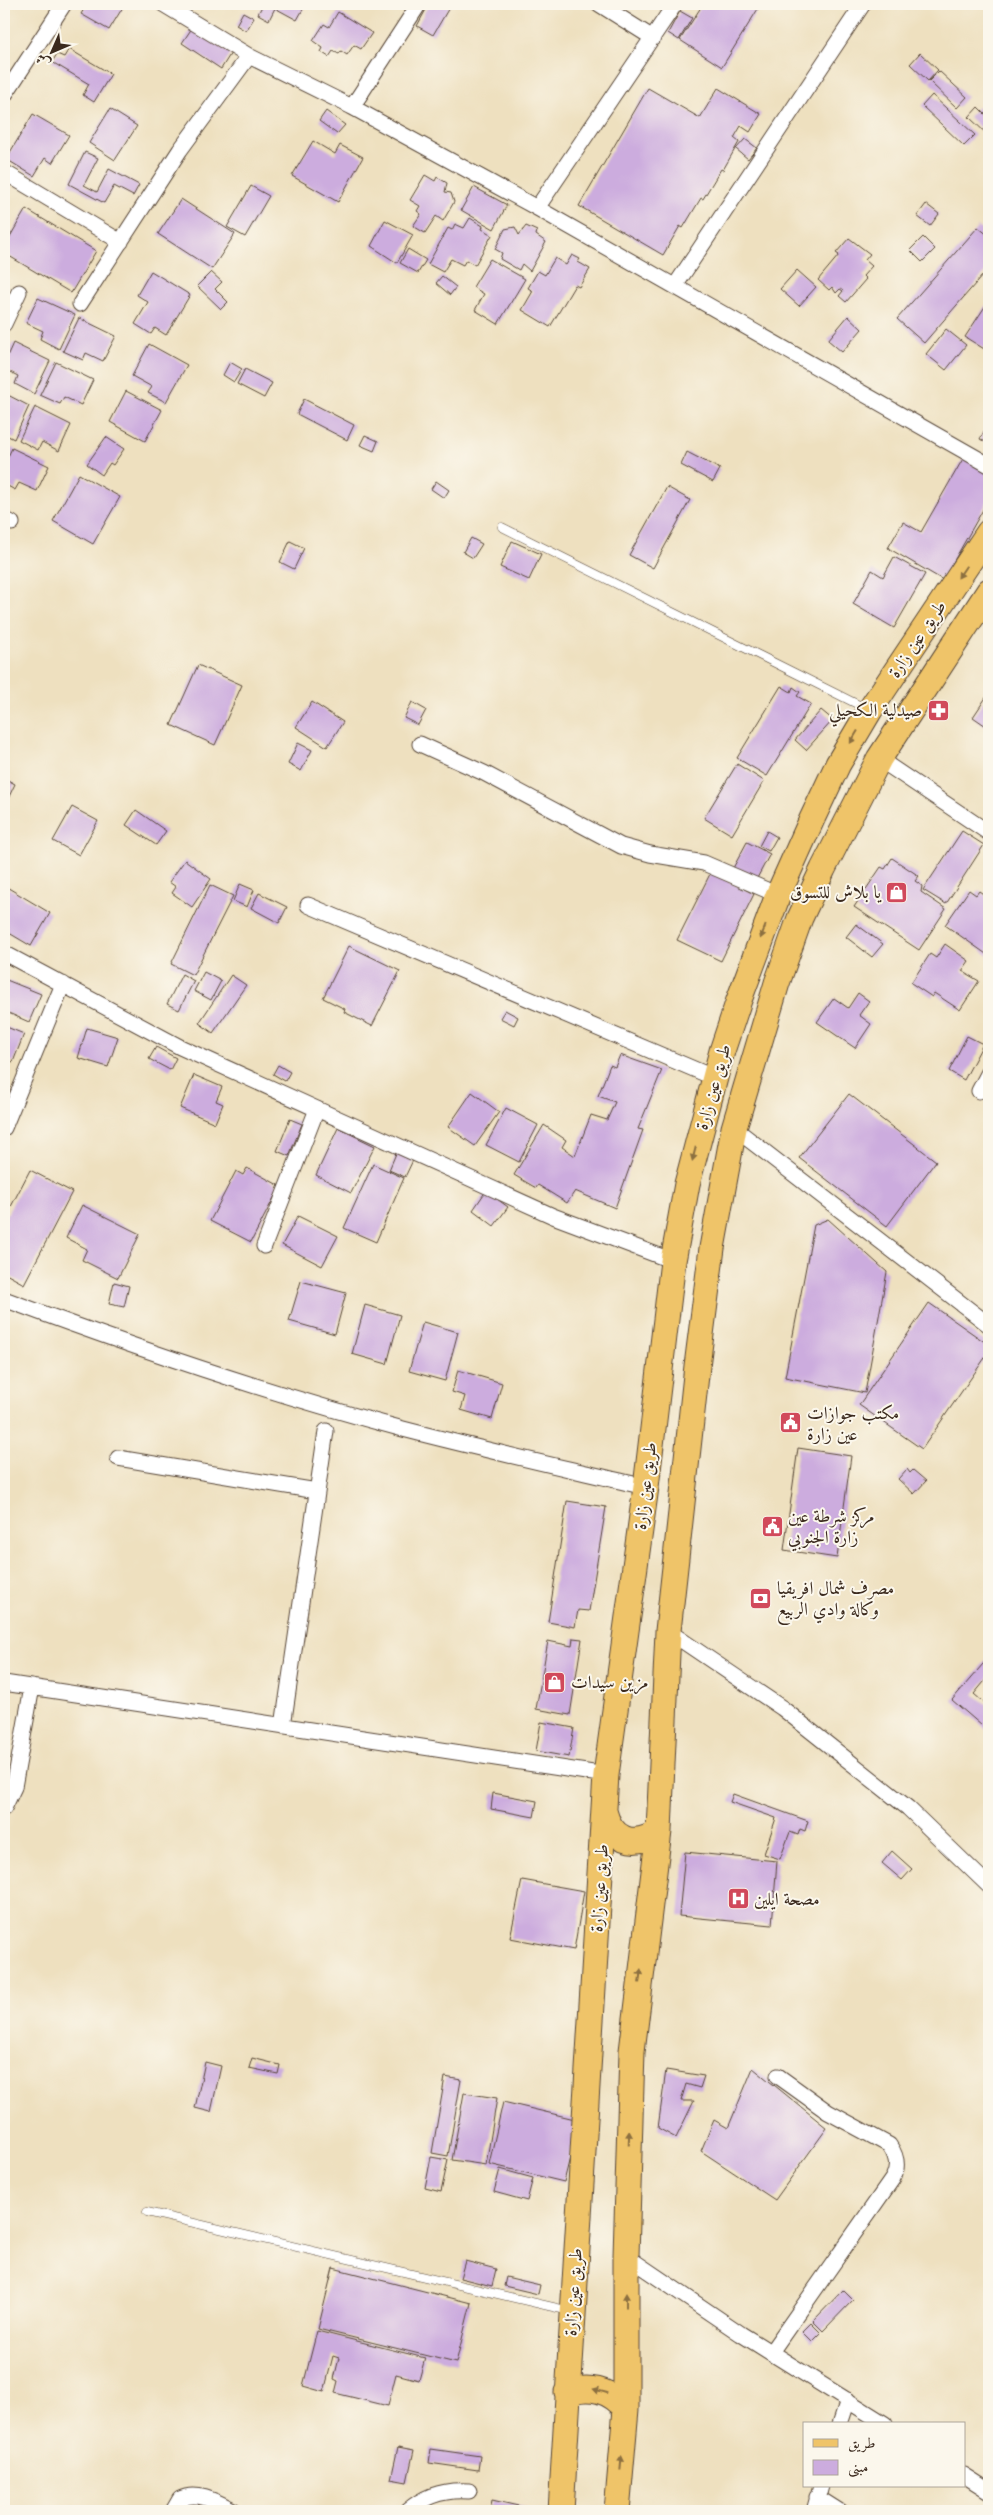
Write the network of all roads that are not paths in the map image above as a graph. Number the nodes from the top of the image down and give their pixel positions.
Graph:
1 (64, 4) edge
2 (163, 4) edge
3 (419, 4) edge
4 (599, 4) edge
5 (675, 4) edge
6 (863, 4) edge
7 (187, 10) edge
8 (653, 38) junction
9 (249, 56) junction
10 (4, 96) edge
11 (352, 107) junction
12 (4, 172) edge
13 (536, 208) junction
14 (121, 242) junction
15 (675, 286) junction
16 (20, 292) dead end
17 (80, 304) dead end
18 (4, 324) edge
19 (989, 464) edge
20 (502, 527) dead end
21 (989, 532) edge
22 (989, 591) edge
23 (870, 710) junction
24 (420, 744) dead end
25 (879, 759) junction
26 (989, 833) edge
27 (778, 895) junction
28 (308, 905) dead end
29 (4, 953) edge
30 (63, 984) junction
31 (989, 1072) edge
32 (715, 1078) junction
33 (979, 1091) dead end
34 (316, 1109) junction
35 (4, 1128) edge
36 (734, 1128) junction
37 (264, 1246) dead end
38 (673, 1260) junction
39 (4, 1299) edge
40 (989, 1325) edge
41 (326, 1430) dead end
42 (118, 1458) dead end
43 (646, 1487) junction
44 (317, 1491) junction
45 (668, 1631) junction
46 (4, 1683) edge
47 (32, 1687) junction
48 (283, 1726) junction
49 (606, 1775) junction
50 (4, 1808) edge
51 (604, 1811) junction
52 (659, 1831) junction
53 (989, 1886) edge
54 (778, 2076) dead end
55 (147, 2212) dead end
56 (626, 2256) junction
57 (572, 2311) junction
58 (771, 2352) junction
59 (567, 2392) junction
60 (848, 2400) junction
61 (626, 2409) junction
62 (841, 2422) edge
63 (882, 2422) edge
64 (966, 2476) edge
65 (469, 2491) dead end
66 (989, 2491) edge
67 (817, 2498) edge
68 (172, 2511) edge
69 (235, 2511) edge
70 (407, 2511) edge
71 (561, 2511) edge
72 (617, 2511) edge
73 (839, 2511) edge

1 - 10 street
2 - 7 street
3 - 11 street
4 - 8 street
5 - 8 street
6 - 15 street
7 - 9 street
8 - 13 street
9 - 11 street
9 - 14 street
11 - 13 street
12 - 14 street
13 - 15 street
14 - 17 street
15 - 19 street
16 - 18 street
20 - 23 lane
21 -> 23 main road, طريق عين زارة
22 - 25 main road, طريق عين زارة
23 -> 27 main road, طريق عين زارة
24 - 27 street
25 - 26 street
25 - 36 main road, طريق عين زارة
27 -> 32 main road, طريق عين زارة
28 - 32 street
29 - 30 street
30 - 34 street
30 - 35 street
31 - 33 street
32 -> 38 main road, طريق عين زارة
34 - 37 street
34 - 38 street
36 - 40 street
36 - 45 main road, طريق عين زارة
38 - 43 main road, طريق عين زارة
39 - 43 street
41 - 44 street
42 - 44 street
43 - 49 main road, طريق عين زارة
44 - 48 street
45 - 52 main road, طريق عين زارة
45 - 53 street
46 - 47 street
47 - 48 street
47 - 50 street
48 - 49 street
49 - 51 main road, طريق عين زارة
51 - 52 main road
51 - 57 main road, طريق عين زارة
56 -> 52 main road, طريق عين زارة
54 - 58 street
55 - 57 lane
56 - 58 street
61 -> 56 main road, طريق عين زارة
57 - 59 main road, طريق عين زارة
58 - 60 street
61 -> 59 main road
59 - 71 main road, طريق عين زارة
60 - 62 street
60 - 63 street
72 -> 61 main road, طريق عين زارة
64 - 66 street
65 - 70 street
67 - 73 street
68 - 69 street

